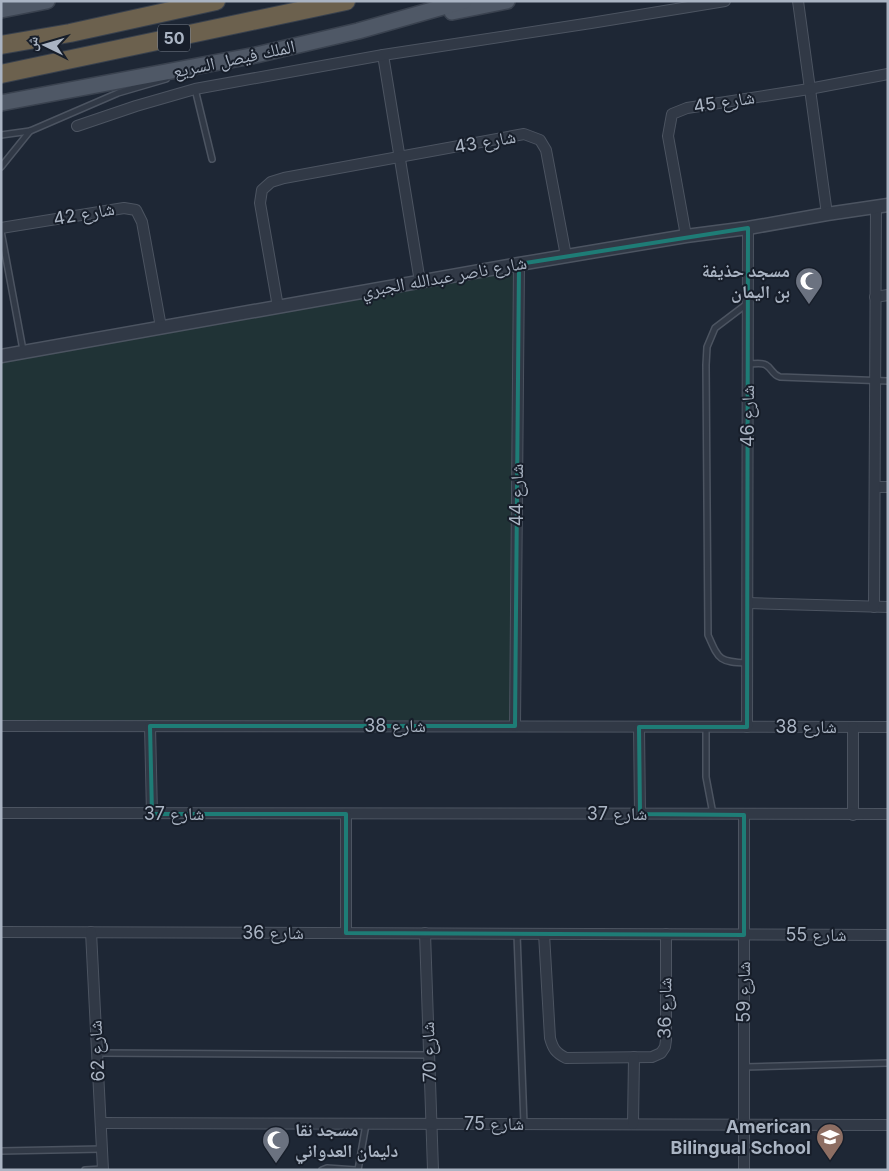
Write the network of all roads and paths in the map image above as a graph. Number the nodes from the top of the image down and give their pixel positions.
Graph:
1 (47, 1) edge
2 (159, 1) edge
3 (216, 1) edge
4 (346, 1) edge
5 (464, 1) edge
6 (507, 1) edge
7 (725, 1) edge
8 (798, 1) edge
9 (1, 10) edge
10 (408, 17) junction
11 (70, 33) junction
12 (1, 45) edge
13 (383, 55) junction
14 (205, 66) junction
15 (1, 74) edge
16 (888, 74) edge
17 (809, 89) junction
18 (195, 90) junction
19 (1, 103) edge
20 (77, 126) dead end
21 (30, 130) junction
22 (1, 135) edge
23 (400, 157) junction
24 (212, 159) dead end
25 (1, 167) edge
26 (882, 206) edge
27 (827, 214) junction
28 (748, 228) junction
29 (1, 229) edge
30 (686, 236) junction
31 (566, 256) junction
32 (519, 264) junction
33 (420, 282) junction
34 (888, 295) edge
35 (875, 297) junction
36 (748, 303) junction
37 (278, 307) junction
38 (161, 328) junction
39 (24, 352) junction
40 (1, 356) edge
41 (748, 364) junction
42 (875, 381) junction
43 (888, 381) edge
44 (875, 487) junction
45 (888, 487) edge
46 (748, 603) junction
47 (874, 607) junction
48 (888, 607) edge
49 (748, 663) junction
50 (1, 726) edge
51 (150, 726) junction
52 (516, 726) junction
53 (639, 727) junction
54 (706, 727) junction
55 (747, 727) junction
56 (853, 727) junction
57 (888, 727) edge
58 (1, 813) edge
59 (152, 814) junction
60 (346, 814) junction
61 (640, 814) junction
62 (713, 814) junction
63 (744, 814) junction
64 (888, 814) edge
65 (853, 815) junction
66 (1, 932) edge
67 (91, 932) junction
68 (346, 933) junction
69 (425, 934) junction
70 (517, 934) junction
71 (544, 934) junction
72 (666, 934) junction
73 (744, 935) junction
74 (888, 935) edge
75 (97, 1053) junction
76 (429, 1055) junction
77 (634, 1057) junction
78 (888, 1063) edge
79 (744, 1067) junction
80 (101, 1123) junction
81 (278, 1123) junction
82 (366, 1124) junction
83 (431, 1124) junction
84 (524, 1124) junction
85 (633, 1124) junction
86 (744, 1124) junction
87 (888, 1125) edge
88 (278, 1146) dead end
89 (102, 1149) junction
90 (1, 1151) edge
91 (103, 1169) edge
92 (85, 1170) edge
93 (322, 1170) edge
94 (357, 1170) edge
95 (433, 1170) edge
96 (744, 1170) edge

1 - 9 main road
2 - 11 highway
3 - 11 highway, 50
4 - 15 highway, الملك فيصل السريع / 50
5 - 10 main road, الملك فيصل السريع
6 - 10 main road
7 - 13 street
8 - 17 street
10 - 14 main road, الملك فيصل السريع
11 - 12 highway, 50
13 - 18 street
13 - 23 street
14 - 19 main road, الملك فيصل السريع
14 - 21 lane
16 - 17 street, شارع 45
17 - 27 street
17 - 30 street, شارع 45
18 - 20 street
18 - 24 lane
21 - 22 lane
21 - 25 lane
23 - 31 street, شارع 43
23 - 33 street
23 - 37 street, شارع 43
26 - 27 street, شارع ناصر عبدالله الجبري
26 - 35 street
27 - 28 street, شارع ناصر عبدالله الجبري
28 - 30 street, شارع ناصر عبدالله الجبري
28 - 36 street, شارع 46
29 - 38 street, شارع 42
29 - 39 lane
30 - 31 street, شارع ناصر عبدالله الجبري
31 - 32 street, شارع ناصر عبدالله الجبري
32 - 33 street, شارع ناصر عبدالله الجبري
32 - 52 street, شارع 44
33 - 37 street, شارع ناصر عبدالله الجبري
34 - 35 street
35 - 42 street
36 - 41 street, شارع 46
36 - 49 lane
37 - 38 street, شارع ناصر عبدالله الجبري
38 - 39 street, شارع ناصر عبدالله الجبري
39 - 40 street, شارع ناصر عبدالله الجبري
41 - 42 lane
41 - 46 street, شارع 46
42 - 43 lane
42 - 44 street
44 - 45 street
44 - 47 street
46 - 47 street
46 - 49 street, شارع 46
47 - 48 street
49 - 55 street, شارع 46
50 - 51 street, شارع 38
51 - 52 street, شارع 38
51 - 59 street
52 - 53 street, شارع 38
53 - 54 street, شارع 38
53 - 61 street
54 - 55 street, شارع 38
54 - 62 lane
55 - 56 street, شارع 38
56 - 57 street, شارع 38
56 - 65 street, شارع 38
58 - 59 street, شارع 37
59 - 60 street, شارع 37
60 - 61 street, شارع 37
60 - 68 street
61 - 62 street, شارع 37
62 - 63 street, شارع 37
63 - 65 street, شارع 37
63 - 73 street, شارع 59
64 - 65 street, شارع 37
66 - 67 street, شارع 36
67 - 68 street, شارع 36
67 - 75 street, شارع 62
68 - 69 street, شارع 36
69 - 70 street, شارع 36
69 - 76 street, شارع 70
70 - 71 street, شارع 36
70 - 84 lane
71 - 72 street, شارع 36
71 - 77 street, شارع 36
72 - 73 street, شارع 36
72 - 77 street, شارع 36
73 - 74 street, شارع 55
73 - 79 street, شارع 59
75 - 76 lane
75 - 80 street, شارع 62
76 - 83 street, شارع 70
77 - 85 street
78 - 79 lane
79 - 86 street, شارع 59
80 - 81 street, شارع 75
80 - 89 street, شارع 62
81 - 82 street, شارع 75
81 - 88 lane
82 - 83 street, شارع 75
82 - 94 lane
83 - 84 street, شارع 75
83 - 95 street, شارع 70
84 - 85 street, شارع 75
85 - 86 street, شارع 75
86 - 87 street, شارع 75
86 - 96 street, شارع 59
89 - 90 lane
89 - 91 street, شارع 62
91 - 92 lane
93 - 94 lane

